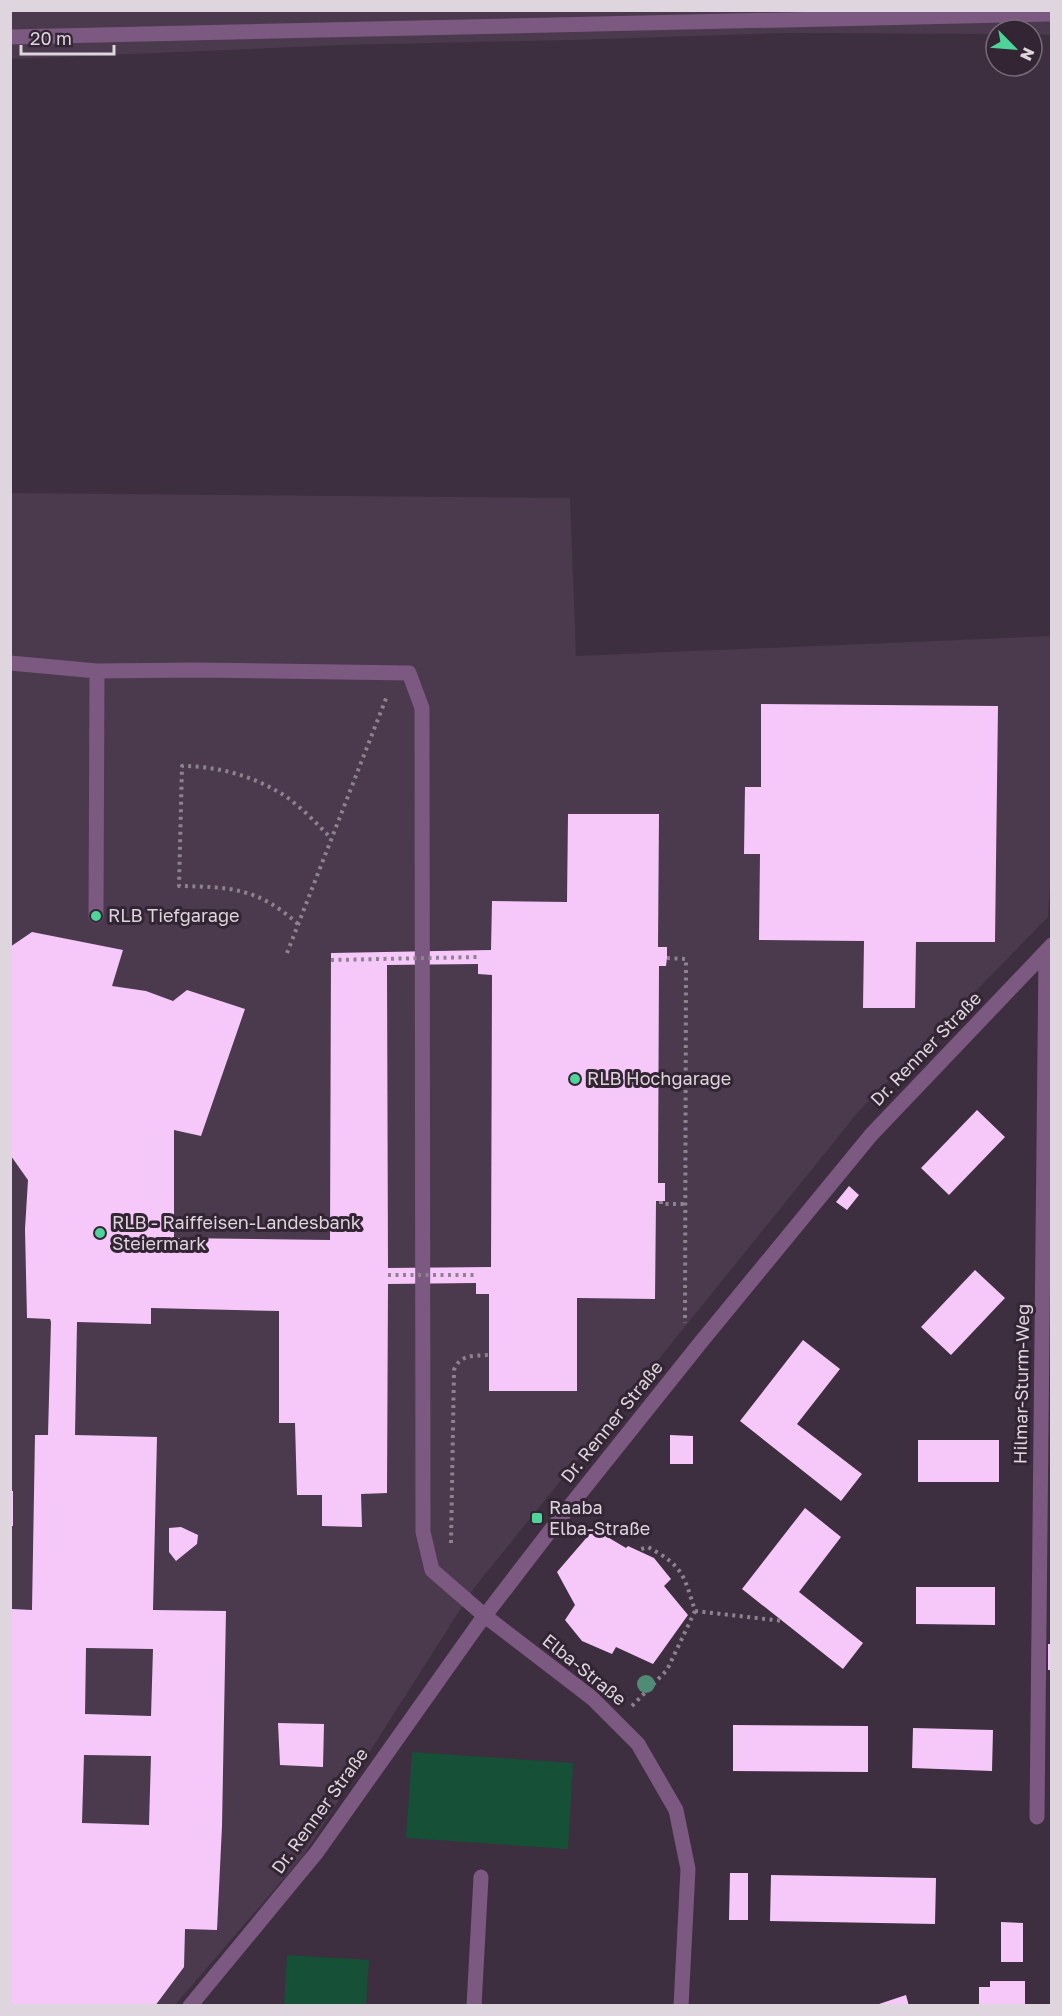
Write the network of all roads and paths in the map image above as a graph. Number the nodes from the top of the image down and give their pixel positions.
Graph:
1 (1052, 14) edge
2 (10, 37) edge
3 (10, 663) edge
4 (97, 671) junction
5 (396, 673) junction
6 (331, 838) junction
7 (96, 916) dead end
8 (298, 924) junction
9 (1049, 949) edge
10 (287, 953) dead end
11 (478, 957) dead end
12 (667, 958) dead end
13 (331, 960) dead end
14 (661, 1201) dead end
15 (684, 1204) junction
16 (388, 1275) dead end
17 (476, 1275) dead end
18 (489, 1355) dead end
19 (685, 1363) junction
20 (638, 1550) dead end
21 (451, 1586) junction
22 (695, 1611) junction
23 (485, 1616) junction
24 (783, 1621) dead end
25 (630, 1708) dead end
26 (1037, 1817) dead end
27 (481, 1877) dead end
28 (190, 2006) edge
29 (474, 2006) edge
30 (681, 2006) edge

1 - 2 street
3 - 4 street
4 - 5 street
4 - 7 street
5 - 6 path
5 - 21 street, Elba-Straße
6 - 8 path
6 - 8 path
8 - 10 path
9 - 19 street, Dr. Renner Straße
9 - 26 street, Hilmar-Sturm-Weg
11 - 13 path, bridge
12 - 15 path
14 - 15 path
15 - 19 path
16 - 17 path, bridge
18 - 21 path
19 - 23 street, Dr. Renner Straße
20 - 22 path
21 - 23 street, Elba-Straße
22 - 24 path
22 - 25 path
23 - 28 street, Dr. Renner Straße
23 - 30 street, Elba-Straße
27 - 29 street

